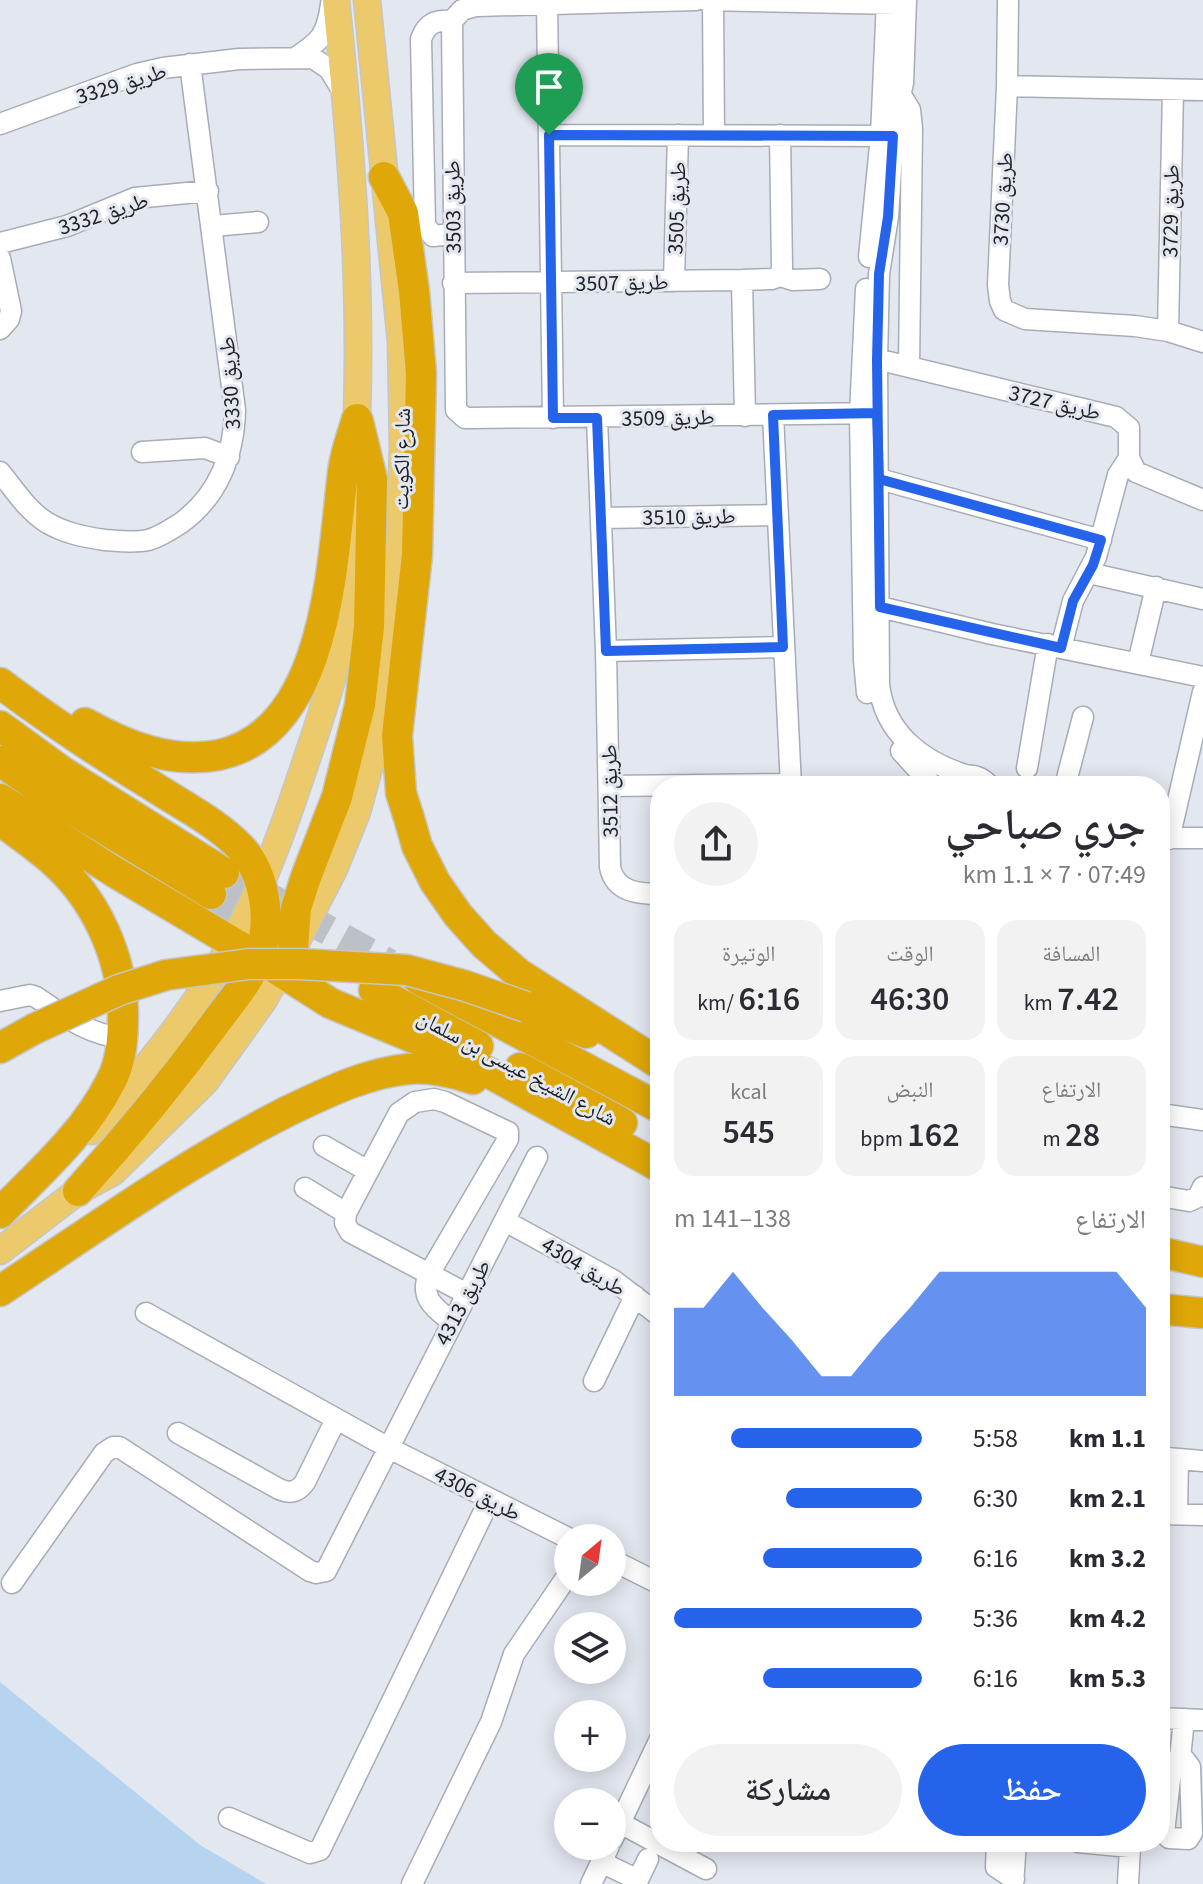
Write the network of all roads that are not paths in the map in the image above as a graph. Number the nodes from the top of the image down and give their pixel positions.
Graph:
1 (334, 0) edge
2 (367, 0) edge
3 (679, 0) edge
4 (696, 0) edge
5 (705, 0) edge
6 (713, 0) edge
7 (721, 0) edge
8 (1008, 0) edge
9 (896, 2) edge
10 (470, 3) edge
11 (547, 4) junction
12 (452, 21) junction
13 (295, 58) junction
14 (190, 64) junction
15 (1007, 86) junction
16 (1203, 90) edge
17 (1173, 91) junction
18 (901, 95) junction
19 (347, 106) junction
20 (0, 124) edge
21 (549, 135) junction
22 (678, 135) junction
23 (714, 135) junction
24 (780, 135) junction
25 (887, 136) junction
26 (384, 177) junction
27 (208, 191) junction
28 (258, 222) dead end
29 (213, 226) junction
30 (452, 234) junction
31 (0, 243) edge
32 (0, 258) edge
33 (780, 276) junction
34 (820, 279) dead end
35 (742, 280) junction
36 (674, 281) junction
37 (453, 283) junction
38 (550, 283) junction
39 (0, 329) edge
40 (1168, 331) junction
41 (1203, 342) edge
42 (869, 357) junction
43 (909, 367) junction
44 (869, 414) junction
45 (460, 415) joint
46 (773, 415) junction
47 (745, 416) junction
48 (553, 418) junction
49 (597, 418) junction
50 (357, 419) junction
51 (142, 452) dead end
52 (229, 457) junction
53 (1129, 458) junction
54 (0, 472) edge
55 (879, 479) junction
56 (1203, 500) edge
57 (778, 515) junction
58 (601, 518) junction
59 (1101, 540) junction
60 (1089, 573) junction
61 (1156, 587) junction
62 (1203, 599) edge
63 (880, 607) junction
64 (1054, 646) junction
65 (783, 647) junction
66 (606, 651) junction
67 (1138, 663) junction
68 (0, 670) edge
69 (1203, 677) edge
70 (0, 683) edge
71 (1203, 692) edge
72 (879, 712) junction
73 (1083, 717) dead end
74 (0, 726) edge
75 (0, 761) edge
76 (1027, 768) dead end
77 (790, 776) edge
78 (922, 776) edge
79 (950, 776) edge
80 (1068, 776) edge
81 (609, 786) junction
82 (650, 786) edge
83 (0, 799) edge
84 (1170, 816) edge
85 (0, 820) edge
86 (1170, 838) edge
87 (1203, 838) edge
88 (261, 886) junction
89 (650, 894) edge
90 (232, 942) junction
91 (287, 947) junction
92 (0, 1001) edge
93 (122, 1038) junction
94 (0, 1048) edge
95 (650, 1060) edge
96 (650, 1063) edge
97 (650, 1103) edge
98 (549, 1108) junction
99 (1170, 1115) edge
100 (1203, 1120) edge
101 (650, 1138) edge
102 (324, 1146) dead end
103 (537, 1157) dead end
104 (650, 1162) edge
105 (368, 1171) junction
106 (1203, 1187) edge
107 (305, 1188) dead end
108 (78, 1191) joint
109 (1170, 1198) edge
110 (0, 1213) edge
111 (346, 1213) junction
112 (505, 1221) junction
113 (0, 1251) edge
114 (1170, 1254) edge
115 (1203, 1262) edge
116 (1203, 1270) edge
117 (1170, 1271) edge
118 (429, 1274) junction
119 (0, 1291) edge
120 (467, 1294) junction
121 (635, 1296) junction
122 (650, 1308) edge
123 (1170, 1310) edge
124 (146, 1313) dead end
125 (1203, 1314) edge
126 (1170, 1316) edge
127 (452, 1322) junction
128 (594, 1381) dead end
129 (336, 1419) junction
130 (178, 1433) dead end
131 (387, 1447) junction
132 (1170, 1458) edge
133 (1203, 1461) edge
134 (1170, 1478) edge
135 (490, 1499) junction
136 (1203, 1515) edge
137 (554, 1531) edge
138 (626, 1567) edge
139 (650, 1579) edge
140 (12, 1583) dead end
141 (554, 1595) edge
142 (1170, 1719) edge
143 (1193, 1720) edge
144 (1180, 1758) dead end
145 (650, 1760) edge
146 (626, 1810) edge
147 (229, 1818) dead end
148 (626, 1835) edge
149 (650, 1845) edge
150 (666, 1852) edge
151 (997, 1852) edge
152 (1015, 1852) edge
153 (1132, 1852) edge
154 (648, 1859) dead end
155 (602, 1860) edge
156 (612, 1860) edge
157 (706, 1869) dead end
158 (1014, 1881) edge
159 (637, 1882) edge
160 (412, 1884) edge
161 (591, 1884) edge
162 (1128, 1884) edge

1 - 13 street
1 - 19 main road, شارع الكويت
2 - 26 main road, شارع الكويت
3 - 4 street
3 - 11 street
5 - 6 street
6 - 7 street
6 - 23 street
7 - 9 street
8 - 15 street, طريق 3730
9 - 18 street
9 - 25 street
10 - 11 street
10 - 12 street
11 - 21 street
12 - 30 street, طريق 3503
12 - 30 street
13 - 14 street, طريق 3329
13 - 19 street, طريق 3329
14 - 20 street, طريق 3329
14 - 27 street, طريق 3330
15 - 17 street
15 - 40 street, طريق 3730
16 - 17 street
17 - 40 street, طريق 3729
18 - 25 street
18 - 43 street
19 - 50 main road, شارع الكويت
21 - 22 street, طريق 3505
21 - 38 street
22 - 23 street, طريق 3505
22 - 36 street, طريق 3505
23 - 24 street, طريق 3505
24 - 25 street, طريق 3505
24 - 33 street
25 - 42 street
26 - 91 main road, شارع الكويت
26 - 95 highway
27 - 29 street, طريق 3330
27 - 31 street, طريق 3332
28 - 29 street
29 - 52 street, طريق 3330
30 - 37 street, طريق 3503
32 - 39 street
33 - 34 street, طريق 3507
33 - 35 street, طريق 3507
35 - 36 street, طريق 3507
35 - 47 street
36 - 38 street, طريق 3507
37 - 38 street, طريق 3507
37 - 45 street, طريق 3503
38 - 48 street
40 - 41 street
42 - 43 street, طريق 3727
42 - 44 street
43 - 53 street, طريق 3727
44 - 46 street, طريق 3509
44 - 55 street
44 - 72 street
45 - 48 street, طريق 3509
46 - 47 street, طريق 3509
46 - 57 street
47 - 49 street, طريق 3509
48 - 49 street, طريق 3509
49 - 58 street, طريق 3512
50 - 68 highway
50 - 88 main road, شارع الكويت
50 - 91 highway
51 - 52 street
52 - 54 street, طريق 3330
53 - 56 street
53 - 59 street
55 - 59 street
55 - 63 street
57 - 58 street, طريق 3510
57 - 65 street
58 - 66 street, طريق 3512
59 - 60 street
60 - 61 street
60 - 64 street
61 - 62 street
61 - 67 street
63 - 64 street
63 - 72 street
64 - 67 street
64 - 76 street
65 - 66 street
65 - 77 street
66 - 81 street, طريق 3512
67 - 69 street
70 - 88 highway
71 - 84 street
72 - 78 street
72 - 79 street
73 - 80 street
74 - 75 highway
81 - 82 street
81 - 89 street, طريق 3512
83 - 90 highway
85 - 93 highway
86 - 87 street
88 - 90 main road, شارع الكويت
88 - 91 highway
90 - 91 highway
90 - 110 main road, شارع الكويت
91 - 98 highway
91 - 108 highway
92 - 93 street
93 - 110 highway
94 - 96 highway, bridge
97 - 101 highway, شارع الشيخ عيسى بن سلمان
98 - 104 highway
98 - 119 highway
99 - 100 street
102 - 105 street
103 - 112 street, طريق 4313
105 - 111 street
105 - 118 street
106 - 109 street
107 - 111 street
108 - 113 main road
111 - 118 street
112 - 120 street, طريق 4313
112 - 121 street, طريق 4304
114 - 115 highway
116 - 117 highway
118 - 120 street
118 - 127 street
120 - 127 street, طريق 4313
121 - 122 street, طريق 4304
121 - 128 street
123 - 125 highway
124 - 129 street, طريق 4306
125 - 126 highway
127 - 131 street, طريق 4313
129 - 130 street
129 - 131 street, طريق 4306
131 - 135 street, طريق 4306
131 - 140 street, طريق 4313
132 - 133 street
134 - 136 street
135 - 137 street, طريق 4306
135 - 147 street
138 - 139 street
141 - 160 street
142 - 143 street
143 - 144 street
145 - 146 street
148 - 149 street
150 - 157 street
151 - 158 street
152 - 158 street
153 - 162 street
154 - 159 street
155 - 161 street
156 - 159 street

